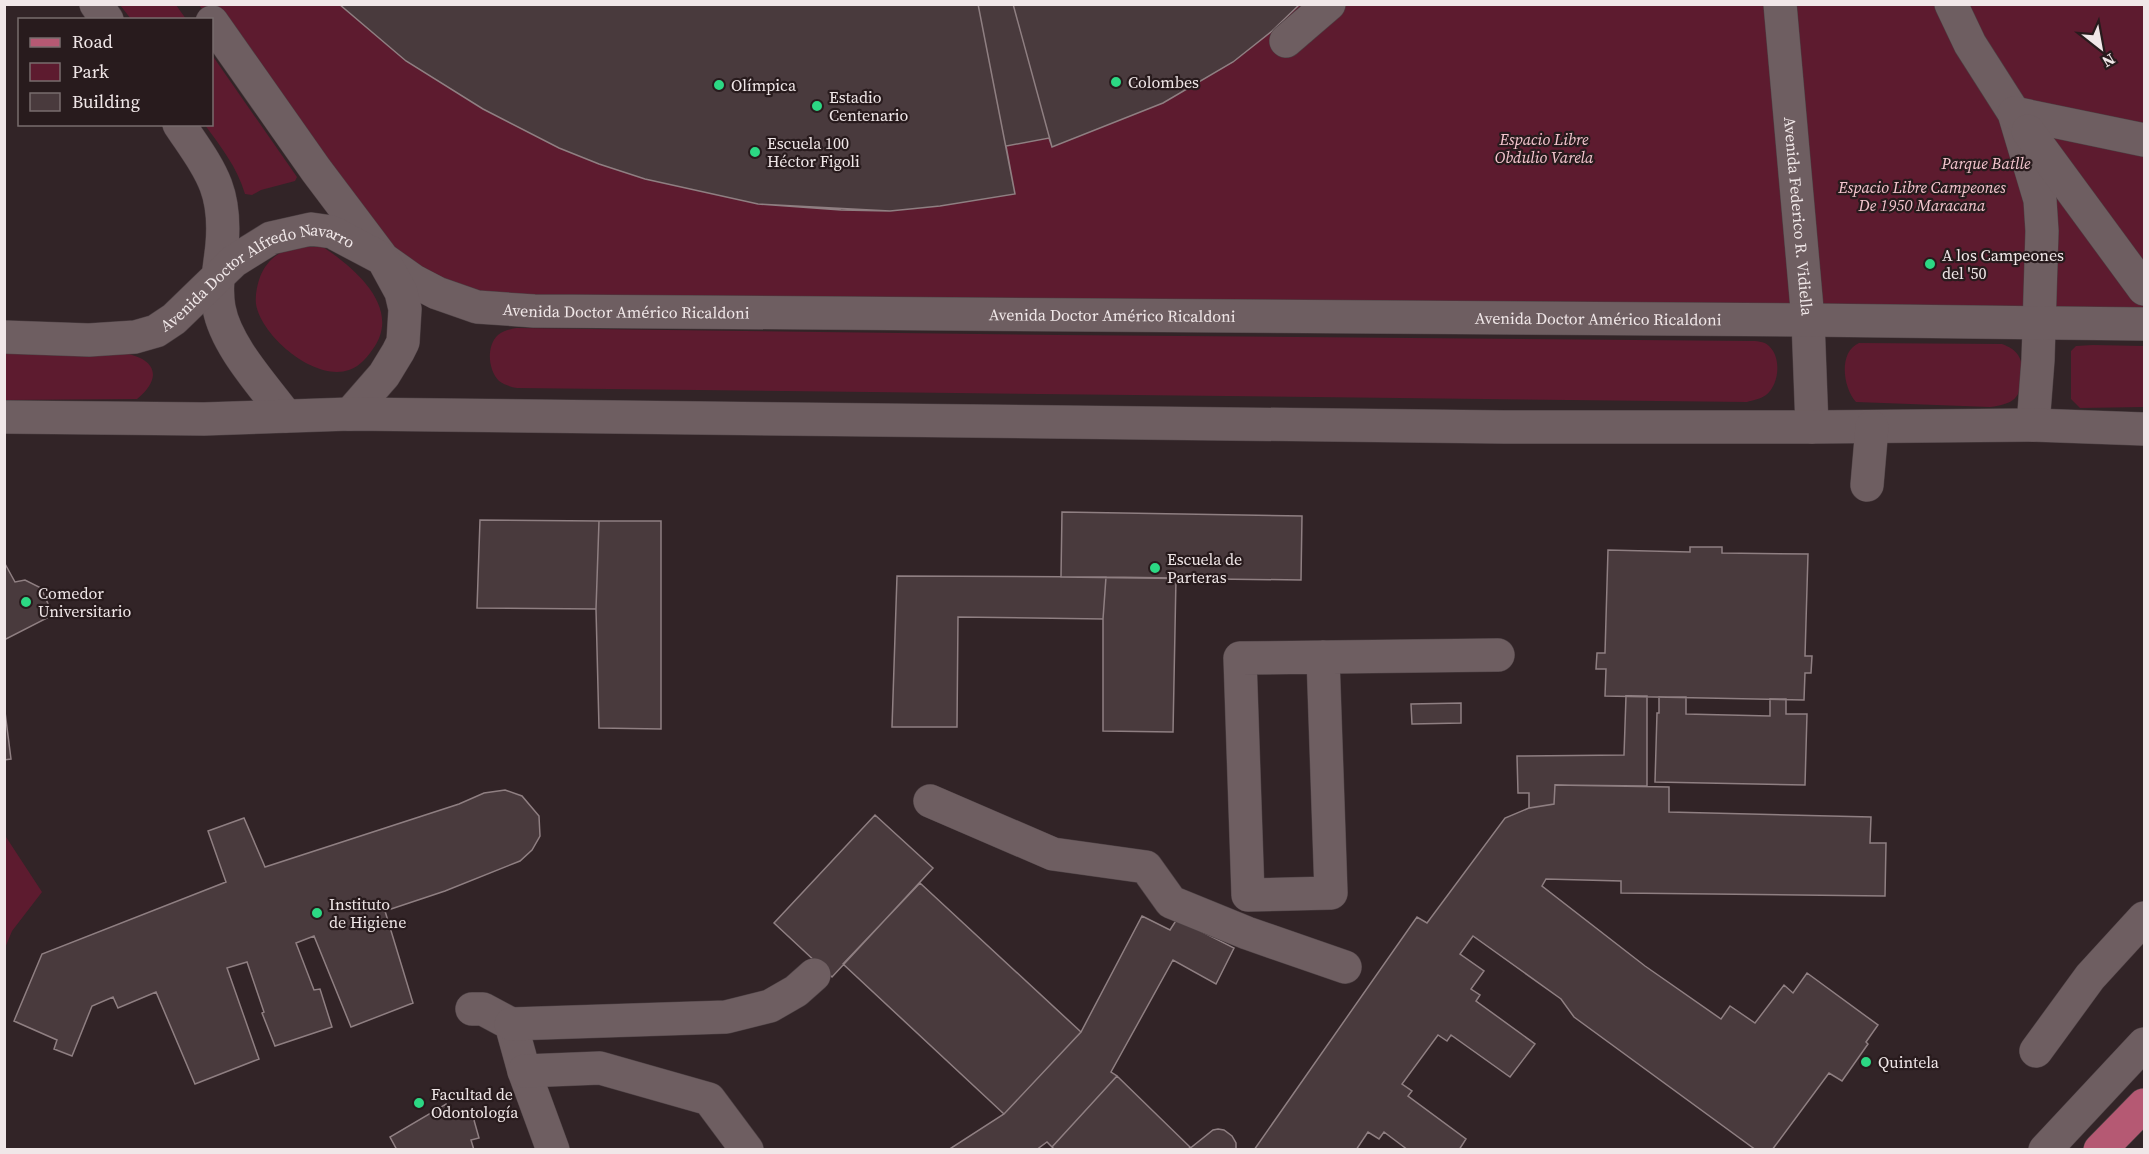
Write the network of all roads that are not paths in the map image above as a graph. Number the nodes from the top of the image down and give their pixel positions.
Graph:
1 (96, 4) edge
2 (199, 4) edge
3 (1329, 4) edge
4 (1780, 4) edge
5 (1951, 4) edge
6 (106, 18) edge
7 (209, 18) edge
8 (213, 24) edge
9 (1286, 41) dead end
10 (2014, 113) junction
11 (180, 126) edge
12 (2145, 140) edge
13 (382, 259) junction
14 (217, 277) junction
15 (2145, 289) edge
16 (1809, 320) junction
17 (2039, 322) junction
18 (2145, 324) edge
19 (4, 337) edge
20 (350, 414) junction
21 (286, 416) junction
22 (4, 417) edge
23 (2033, 425) junction
24 (1872, 427) junction
25 (1812, 428) junction
26 (2145, 429) edge
27 (1867, 485) dead end
28 (1498, 655) dead end
29 (1323, 657) junction
30 (930, 801) dead end
31 (2145, 918) edge
32 (1345, 967) dead end
33 (814, 975) dead end
34 (472, 1009) dead end
35 (511, 1024) junction
36 (2145, 1044) edge
37 (2036, 1051) dead end
38 (524, 1071) junction
39 (2145, 1105) edge
40 (553, 1149) edge
41 (747, 1149) edge
42 (2045, 1149) edge
43 (2100, 1149) edge

1 - 6 street
2 - 7 street, Avenida Doctor Américo Ricaldoni
3 - 9 street
4 - 16 street, Avenida Federico R. Vidiella
5 - 10 street
8 - 13 street, Avenida Doctor Américo Ricaldoni
10 - 12 street
10 - 15 street
10 - 17 street
11 - 14 street
13 - 14 street, Avenida Doctor Alfredo Navarro
13 - 16 street, Avenida Doctor Américo Ricaldoni
13 - 20 street, Avenida Doctor Alfredo Navarro
14 - 19 street, Avenida Doctor Alfredo Navarro
14 - 21 street
16 - 17 street, Avenida Doctor Américo Ricaldoni
16 - 25 street, Avenida Federico R. Vidiella
17 - 18 street, Avenida Doctor Américo Ricaldoni
17 - 23 street
20 - 21 street
20 - 25 street
21 - 22 street
23 - 24 street
23 - 26 street
24 - 25 street
24 - 27 street
28 - 29 street
29 - 29 street
30 - 32 street
31 - 37 street
33 - 35 street
34 - 35 street
35 - 38 street
36 - 42 street
38 - 40 street
38 - 41 street
39 - 43 main road

